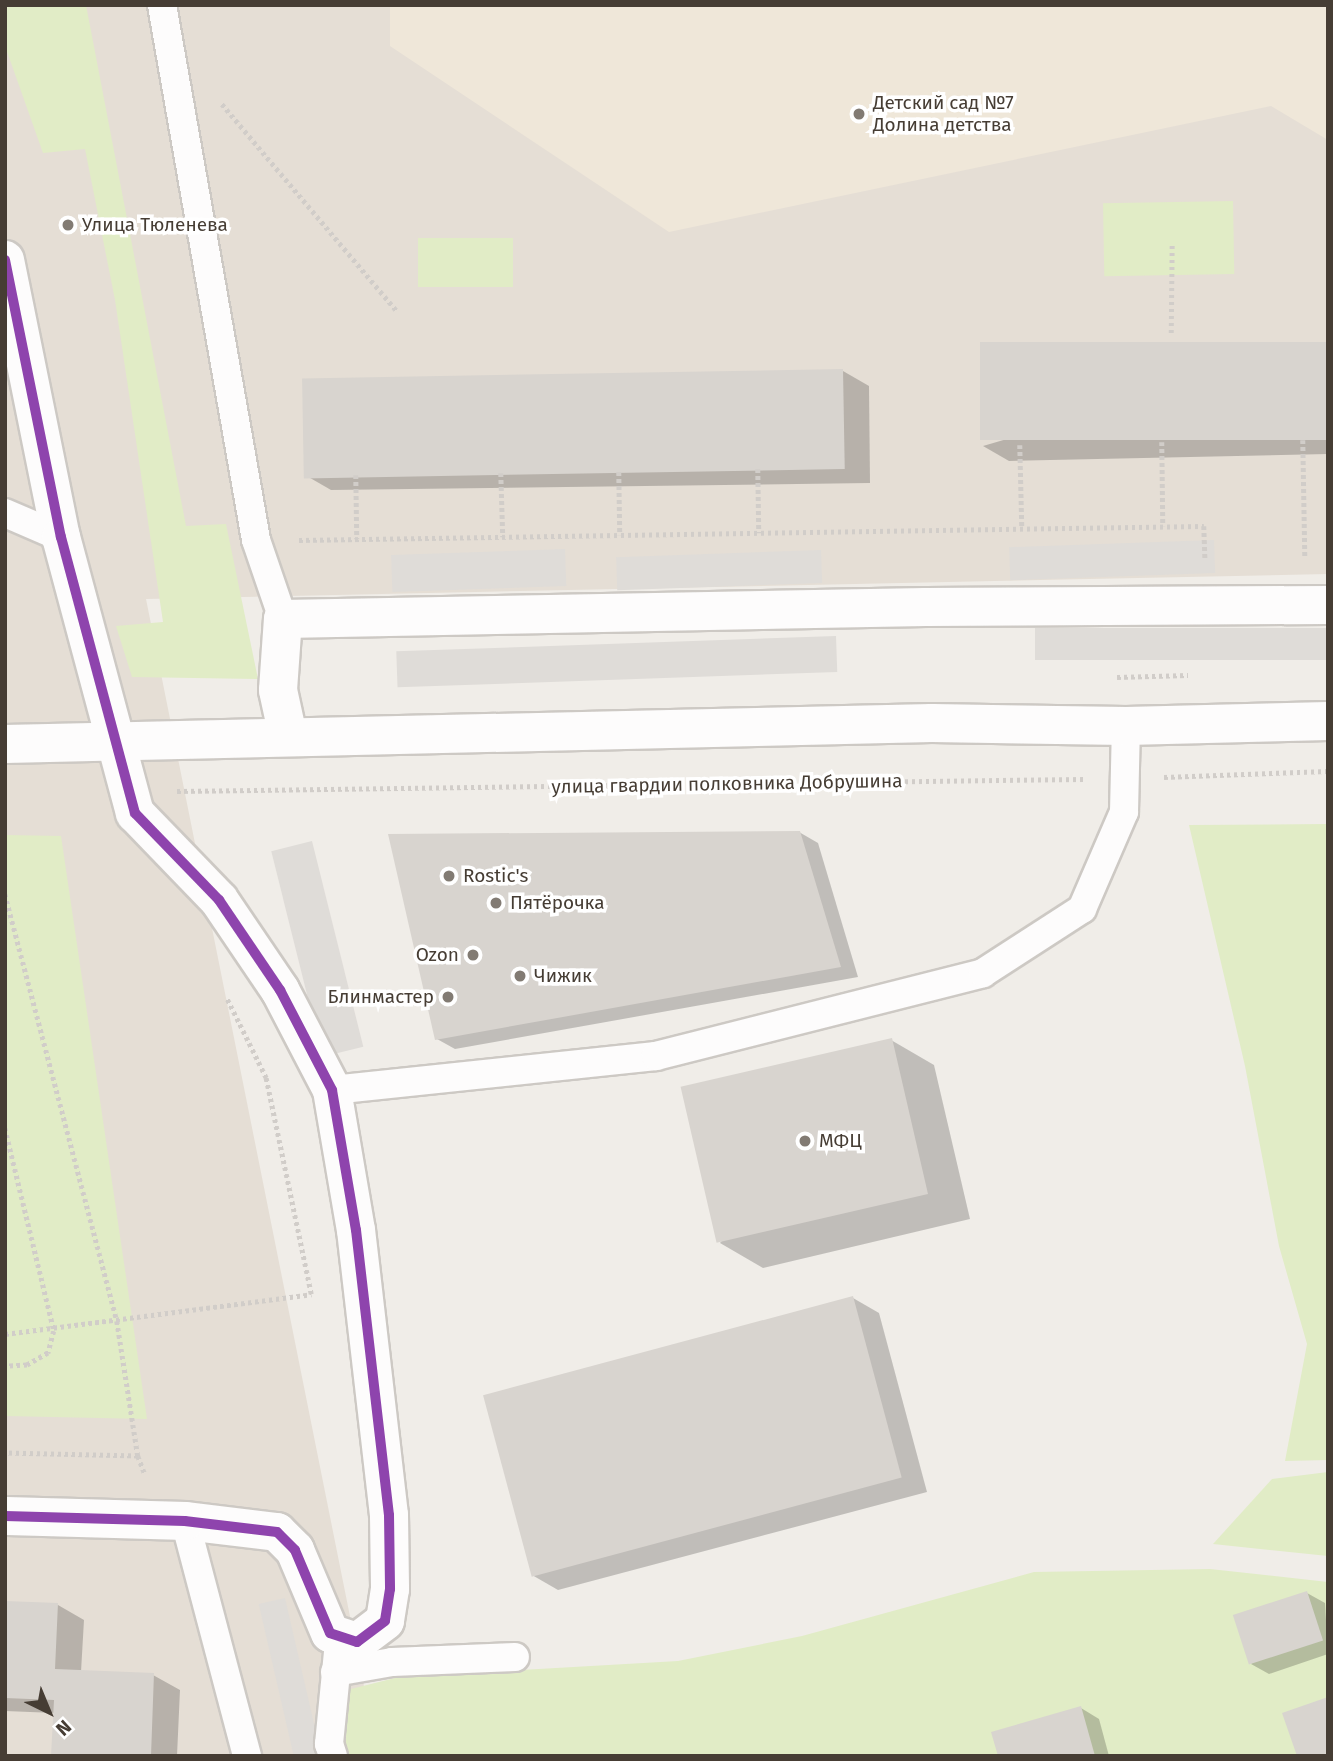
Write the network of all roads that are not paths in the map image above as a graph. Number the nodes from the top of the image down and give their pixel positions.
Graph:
1 (162, 5) edge
2 (5, 260) edge
3 (5, 513) edge
4 (61, 537) junction
5 (1328, 605) edge
6 (283, 619) junction
7 (1328, 721) edge
8 (1126, 726) junction
9 (288, 736) junction
10 (115, 743) junction
11 (5, 744) edge
12 (332, 1090) junction
13 (5, 1516) edge
14 (185, 1521) junction
15 (338, 1656) junction
16 (515, 1657) dead end
17 (247, 1756) edge
18 (333, 1756) edge

1 - 6 lane
2 - 4 street
3 - 4 lane
4 - 10 street
5 - 6 street
6 - 9 street
7 - 8 street
8 - 9 street
8 - 12 lane
9 - 10 street
10 - 11 street
10 - 12 street
12 - 15 street
13 - 14 street
14 - 15 street
14 - 17 lane
15 - 16 lane
15 - 18 lane

